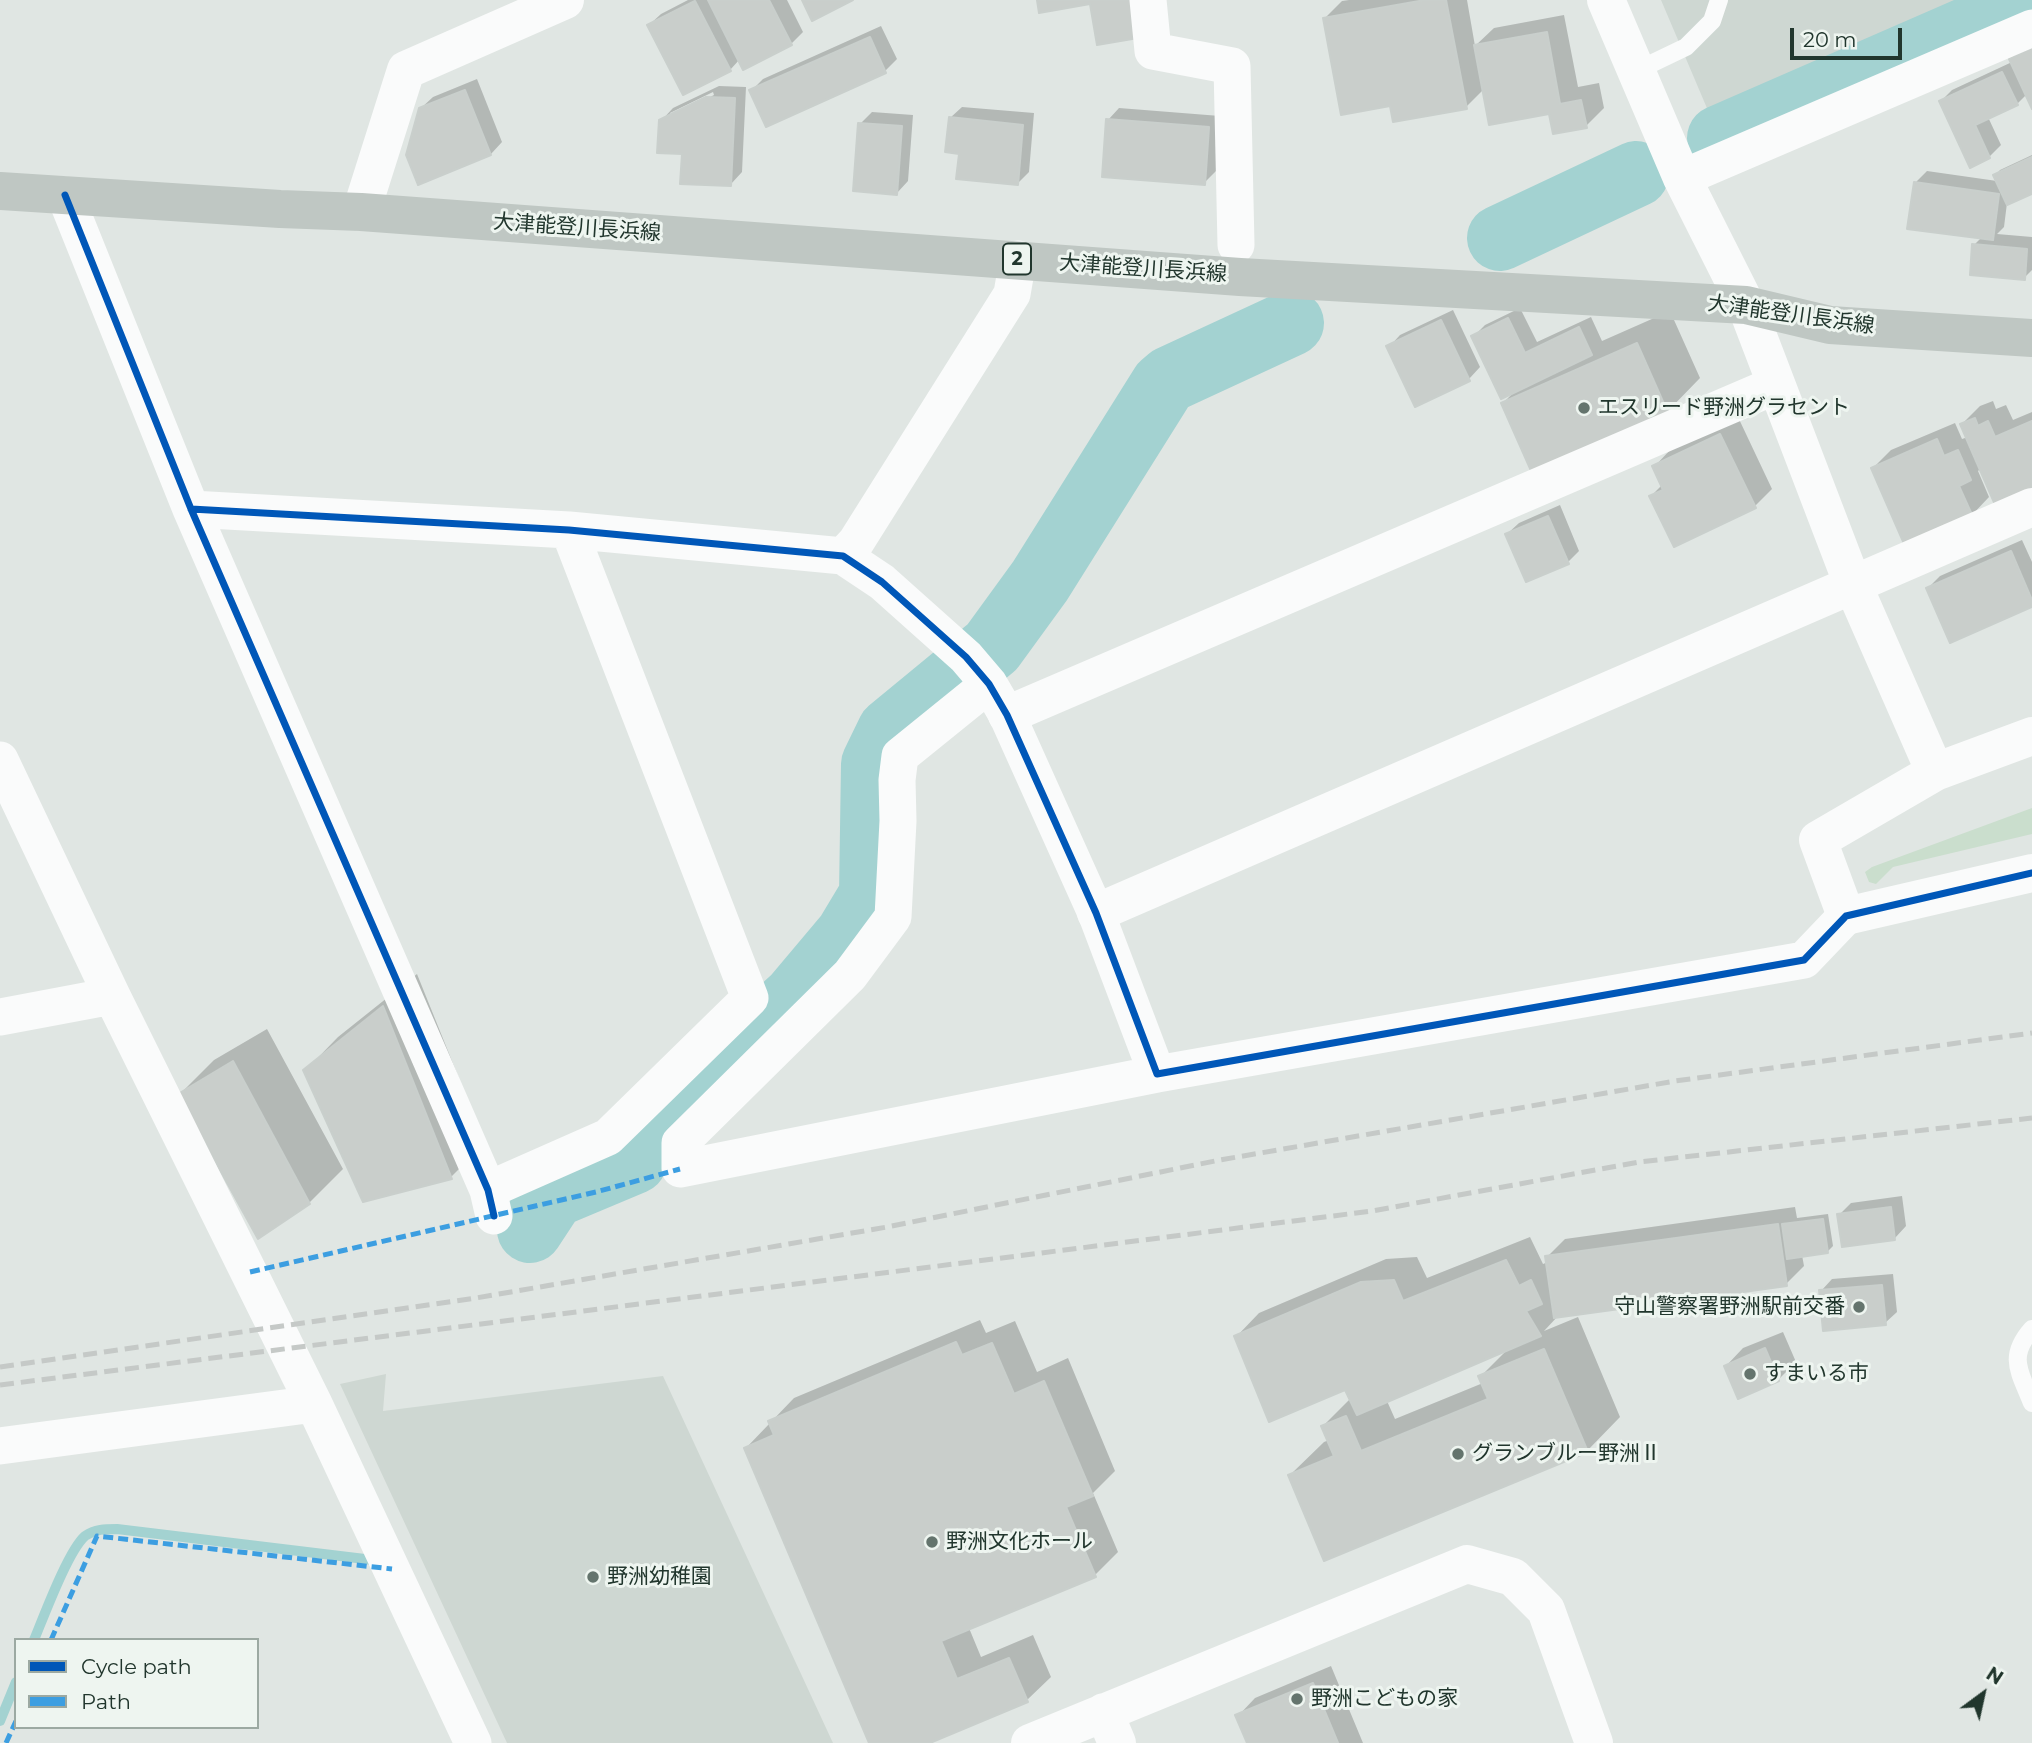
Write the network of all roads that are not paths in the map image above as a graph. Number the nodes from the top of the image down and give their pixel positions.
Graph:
1 (565, 0) edge
2 (1147, 0) edge
3 (1606, 0) edge
4 (1719, 0) edge
5 (2032, 28) edge
6 (1636, 71) junction
7 (1682, 178) junction
8 (0, 191) edge
9 (65, 195) junction
10 (361, 212) junction
11 (1236, 245) dead end
12 (1018, 259) junction
13 (1746, 305) junction
14 (2032, 338) edge
15 (1776, 385) junction
16 (2032, 507) edge
17 (191, 509) junction
18 (569, 530) junction
19 (843, 555) junction
20 (1853, 585) junction
21 (987, 683) junction
22 (2032, 736) edge
23 (0, 760) edge
24 (1935, 772) junction
25 (2032, 873) edge
26 (1096, 913) junction
27 (1846, 916) junction
28 (113, 996) junction
29 (0, 1017) edge
30 (1157, 1074) junction
31 (2032, 1329) edge
32 (2032, 1402) edge
33 (314, 1404) junction
34 (1, 1448) edge
35 (1111, 1728) edge
36 (473, 1743) edge
37 (1030, 1743) edge
38 (1594, 1743) edge

1 - 10 street
2 - 11 street
3 - 6 street
4 - 6 lane
5 - 7 street
6 - 7 street
7 - 13 street
8 - 9 main road, 大津能登川長浜線 / 2
9 - 10 main road, 大津能登川長浜線 / 2
9 - 17 street
10 - 12 main road, 大津能登川長浜線 / 2
12 - 13 main road, 大津能登川長浜線 / 2
12 - 19 street
13 - 14 main road, 大津能登川長浜線 / 2
13 - 15 street
15 - 20 street
15 - 21 street
16 - 20 street
17 - 18 street
17 - 18 street
18 - 19 street
19 - 21 street
20 - 24 street
20 - 26 street
21 - 26 street
21 - 30 street
22 - 24 street
23 - 28 street
24 - 27 street
25 - 27 street
26 - 30 street
27 - 30 street
28 - 29 street
28 - 33 street
31 - 32 lane
33 - 34 street
33 - 36 street
35 - 37 street
35 - 38 street

